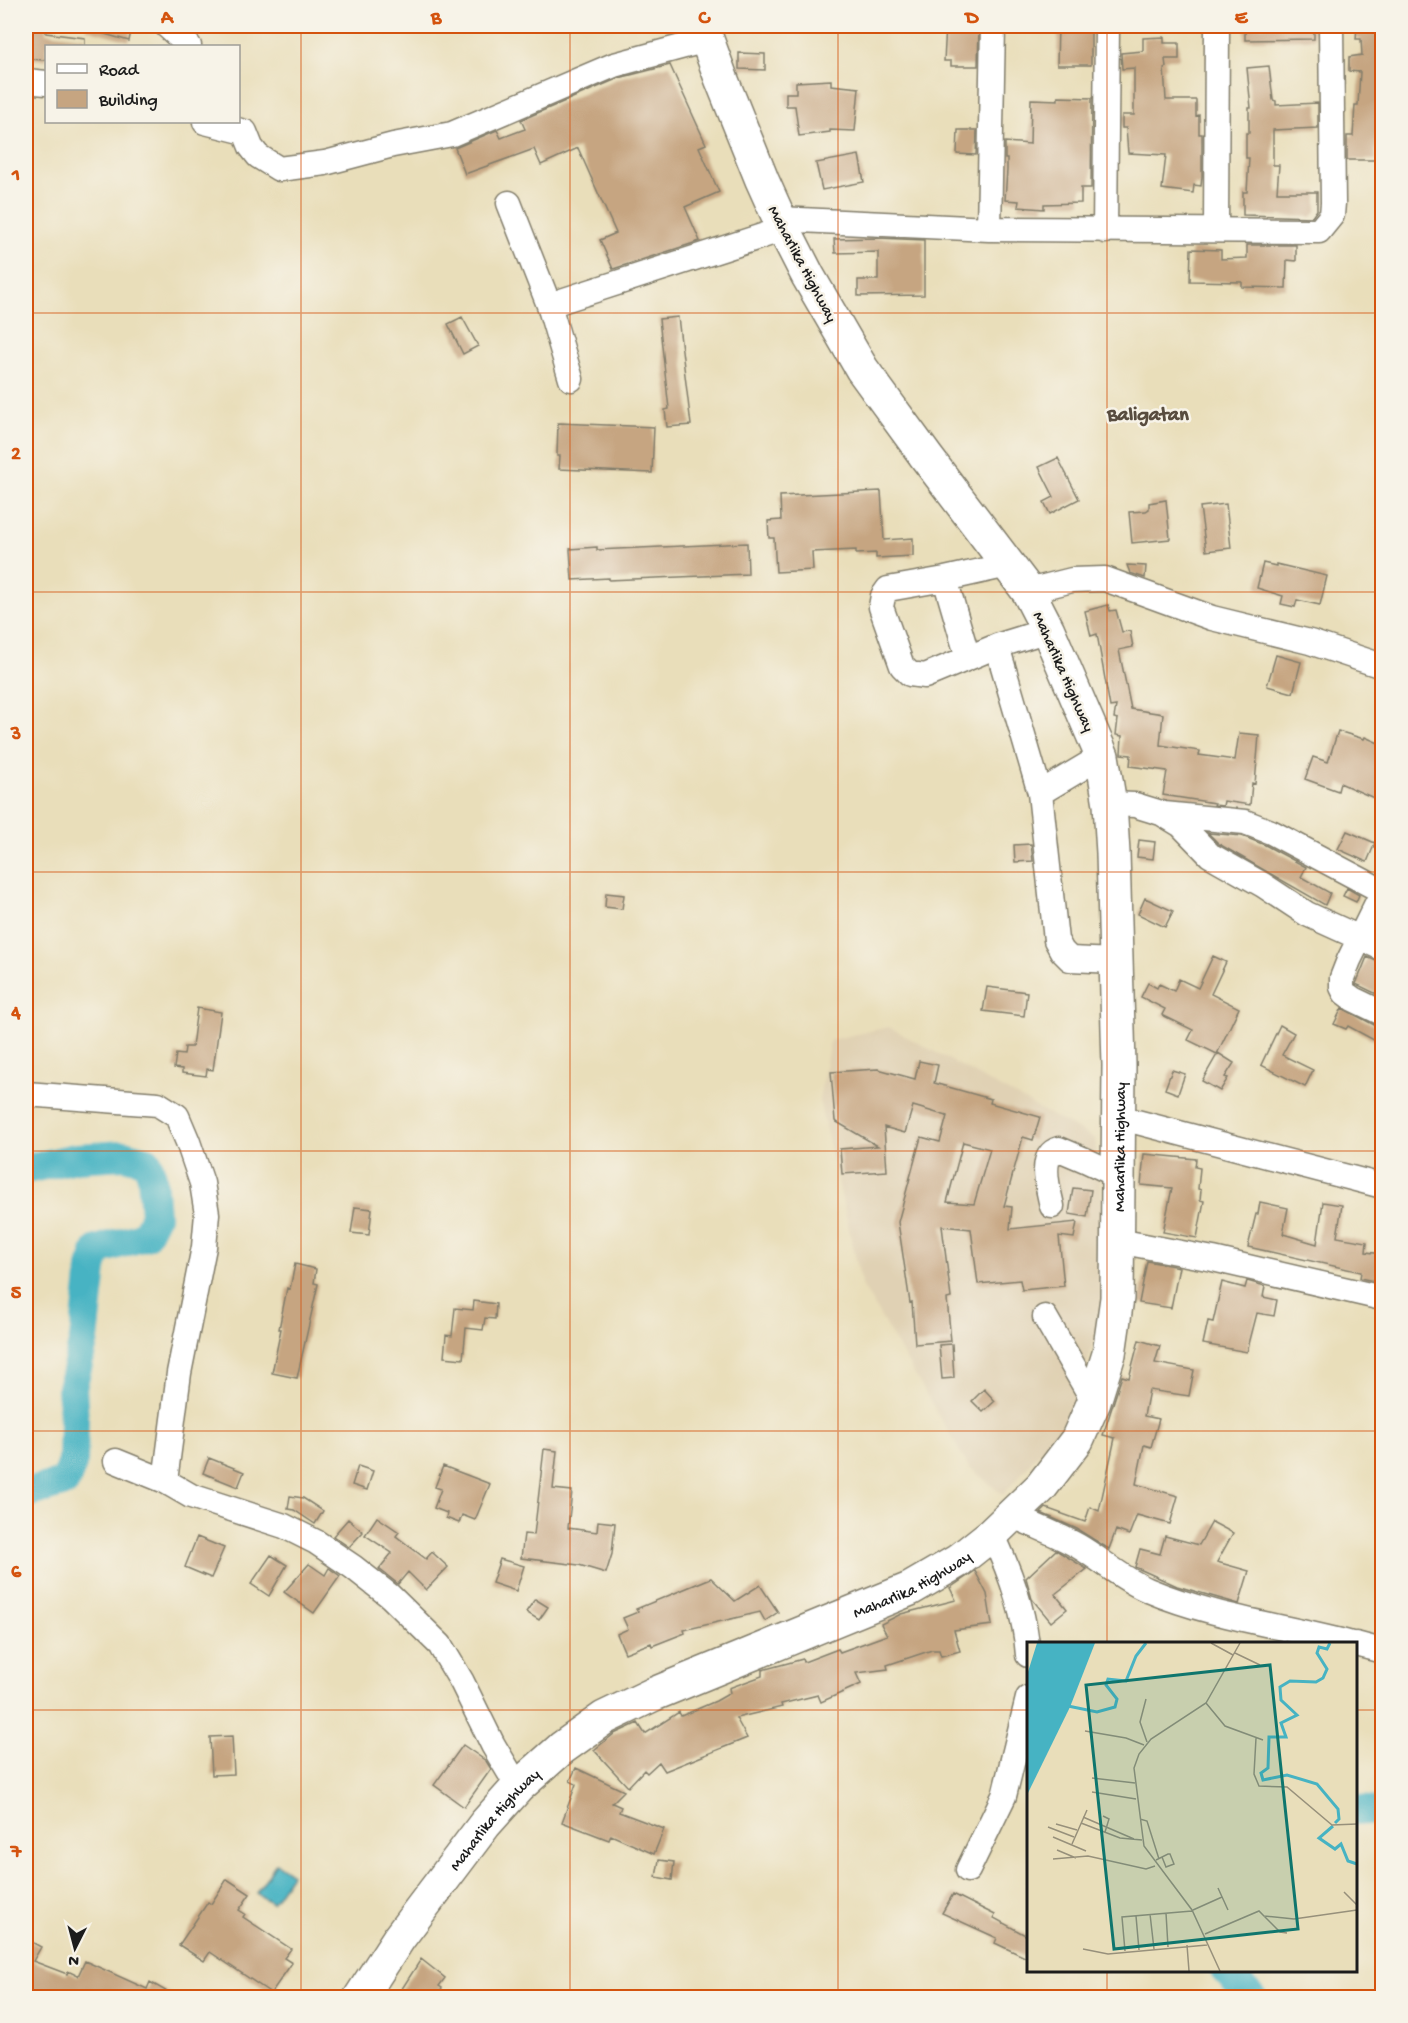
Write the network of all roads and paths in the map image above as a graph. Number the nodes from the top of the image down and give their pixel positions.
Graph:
1 (167, 26) edge
2 (993, 26) edge
3 (1107, 26) edge
4 (1217, 26) edge
5 (1331, 26) edge
6 (705, 33) edge
7 (188, 45) edge
8 (26, 81) edge
9 (45, 83) edge
10 (217, 123) edge
11 (242, 125) edge
12 (509, 203) dead end
13 (781, 224) junction
14 (989, 230) junction
15 (1216, 230) junction
16 (1105, 231) junction
17 (549, 305) junction
18 (571, 379) dead end
19 (1008, 565) junction
20 (945, 579) junction
21 (1028, 591) junction
22 (1048, 630) junction
23 (997, 646) junction
24 (968, 658) junction
25 (1383, 666) edge
26 (1102, 756) junction
27 (1040, 793) junction
28 (1110, 804) junction
29 (1161, 813) junction
30 (1383, 892) edge
31 (1372, 943) edge
32 (1115, 961) junction
33 (1383, 1012) edge
34 (26, 1094) edge
35 (1118, 1117) junction
36 (1119, 1176) junction
37 (1383, 1186) edge
38 (1052, 1206) dead end
39 (1118, 1241) junction
40 (1383, 1298) edge
41 (1045, 1317) dead end
42 (1094, 1402) junction
43 (116, 1461) dead end
44 (165, 1481) junction
45 (1001, 1525) junction
46 (1027, 1642) edge
47 (1346, 1642) edge
48 (1357, 1645) edge
49 (1383, 1651) edge
50 (1027, 1706) edge
51 (518, 1787) junction
52 (968, 1870) dead end
53 (360, 1998) edge

1 - 7 street
2 - 14 street
3 - 16 street
4 - 15 street
5 - 15 street
6 - 11 street
6 - 13 highway, Maharlika Highway
8 - 9 street
10 - 11 street
12 - 17 street
13 - 14 street
13 - 17 street
13 - 19 highway, Maharlika Highway
14 - 16 street
15 - 16 street
17 - 18 street
19 - 20 street
19 - 21 highway, Maharlika Highway
20 - 24 street
20 - 24 street
21 - 22 highway, Maharlika Highway
21 - 25 street
22 - 23 street
22 - 26 highway, Maharlika Highway
23 - 24 street
23 - 27 street
26 - 27 street
26 - 28 highway, Maharlika Highway
27 - 32 street
28 - 29 street
28 - 32 highway, Maharlika Highway
29 - 30 street
29 - 31 street
30 - 31 street
31 - 33 street
32 - 35 highway, Maharlika Highway
34 - 44 street
35 - 36 highway, Maharlika Highway
35 - 37 street
36 - 38 street
36 - 39 highway, Maharlika Highway
39 - 40 street
39 - 42 highway, Maharlika Highway
41 - 42 street
42 - 45 highway, Maharlika Highway
43 - 44 street
44 - 51 street
45 - 46 street
45 - 47 street
45 - 51 highway, Maharlika Highway
48 - 49 street
50 - 52 street
51 - 53 highway, Maharlika Highway

